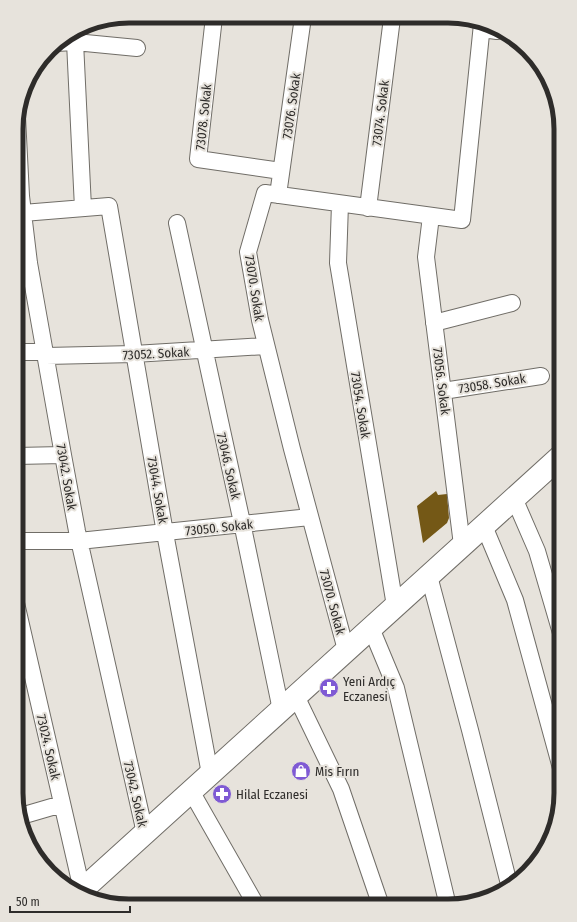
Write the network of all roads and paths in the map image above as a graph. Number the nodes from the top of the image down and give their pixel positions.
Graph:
1 (213, 23) edge
2 (302, 23) edge
3 (391, 23) edge
4 (487, 31) edge
5 (68, 42) edge
6 (75, 42) junction
7 (137, 48) dead end
8 (282, 171) junction
9 (278, 195) junction
10 (23, 203) edge
11 (340, 204) junction
12 (83, 208) junction
13 (368, 208) junction
14 (431, 216) junction
15 (177, 223) dead end
16 (23, 263) edge
17 (512, 303) dead end
18 (434, 323) junction
19 (266, 346) junction
20 (204, 350) junction
21 (23, 352) edge
22 (45, 354) junction
23 (134, 354) junction
24 (541, 376) dead end
25 (443, 391) junction
26 (23, 456) edge
27 (63, 456) junction
28 (554, 462) edge
29 (514, 498) junction
30 (310, 517) junction
31 (242, 524) junction
32 (484, 526) junction
33 (165, 533) junction
34 (23, 541) edge
35 (79, 541) junction
36 (462, 545) junction
37 (428, 576) junction
38 (395, 606) junction
39 (554, 608) edge
40 (371, 628) junction
41 (23, 634) edge
42 (346, 650) junction
43 (288, 703) junction
44 (554, 742) edge
45 (210, 774) junction
46 (191, 791) junction
47 (62, 804) junction
48 (25, 815) edge
49 (145, 833) junction
50 (507, 881) edge
51 (81, 888) edge
52 (84, 889) edge
53 (253, 899) edge
54 (379, 899) edge
55 (446, 899) edge

1 - 8 street, 73078. Sokak
2 - 8 street, 73076. Sokak
3 - 13 street, 73074. Sokak
4 - 14 street, 73070. Sokak
5 - 6 street
6 - 7 street
6 - 12 street
8 - 9 street, 73076. Sokak
9 - 11 street, 73070. Sokak
9 - 19 street, 73070. Sokak
10 - 12 street
11 - 13 street, 73070. Sokak
11 - 38 street, 73054. Sokak
12 - 23 street, 73044. Sokak
13 - 14 street, 73070. Sokak
14 - 18 street, 73056. Sokak
15 - 20 street, 73046. Sokak
16 - 22 street, 73042. Sokak
17 - 18 street
18 - 25 street, 73056. Sokak
19 - 20 street, 73052. Sokak
19 - 30 street, 73070. Sokak
20 - 23 street, 73052. Sokak
20 - 31 street, 73046. Sokak
21 - 22 street, 73052. Sokak
22 - 23 street, 73052. Sokak
22 - 27 street, 73042. Sokak
23 - 33 street, 73044. Sokak
24 - 25 street, 73058. Sokak
25 - 36 street, 73056. Sokak
26 - 27 street
27 - 35 street, 73042. Sokak
28 - 29 main road
29 - 32 main road
29 - 39 street
30 - 31 street, 73050. Sokak
30 - 42 street, 73070. Sokak
31 - 33 street, 73050. Sokak
31 - 43 street, 73046. Sokak
32 - 36 main road
32 - 44 street
33 - 35 street, 73050. Sokak
33 - 45 street, 73044. Sokak
34 - 35 street, 73050. Sokak
35 - 49 street, 73042. Sokak
36 - 37 main road
37 - 38 main road
37 - 50 street
38 - 40 main road
40 - 42 main road
40 - 55 street
41 - 47 street, 73024. Sokak
42 - 43 main road
43 - 45 main road
43 - 54 street, 73046. Sokak
45 - 46 main road
46 - 49 main road
46 - 53 street
47 - 48 street
47 - 51 street, 73024. Sokak
49 - 52 main road

